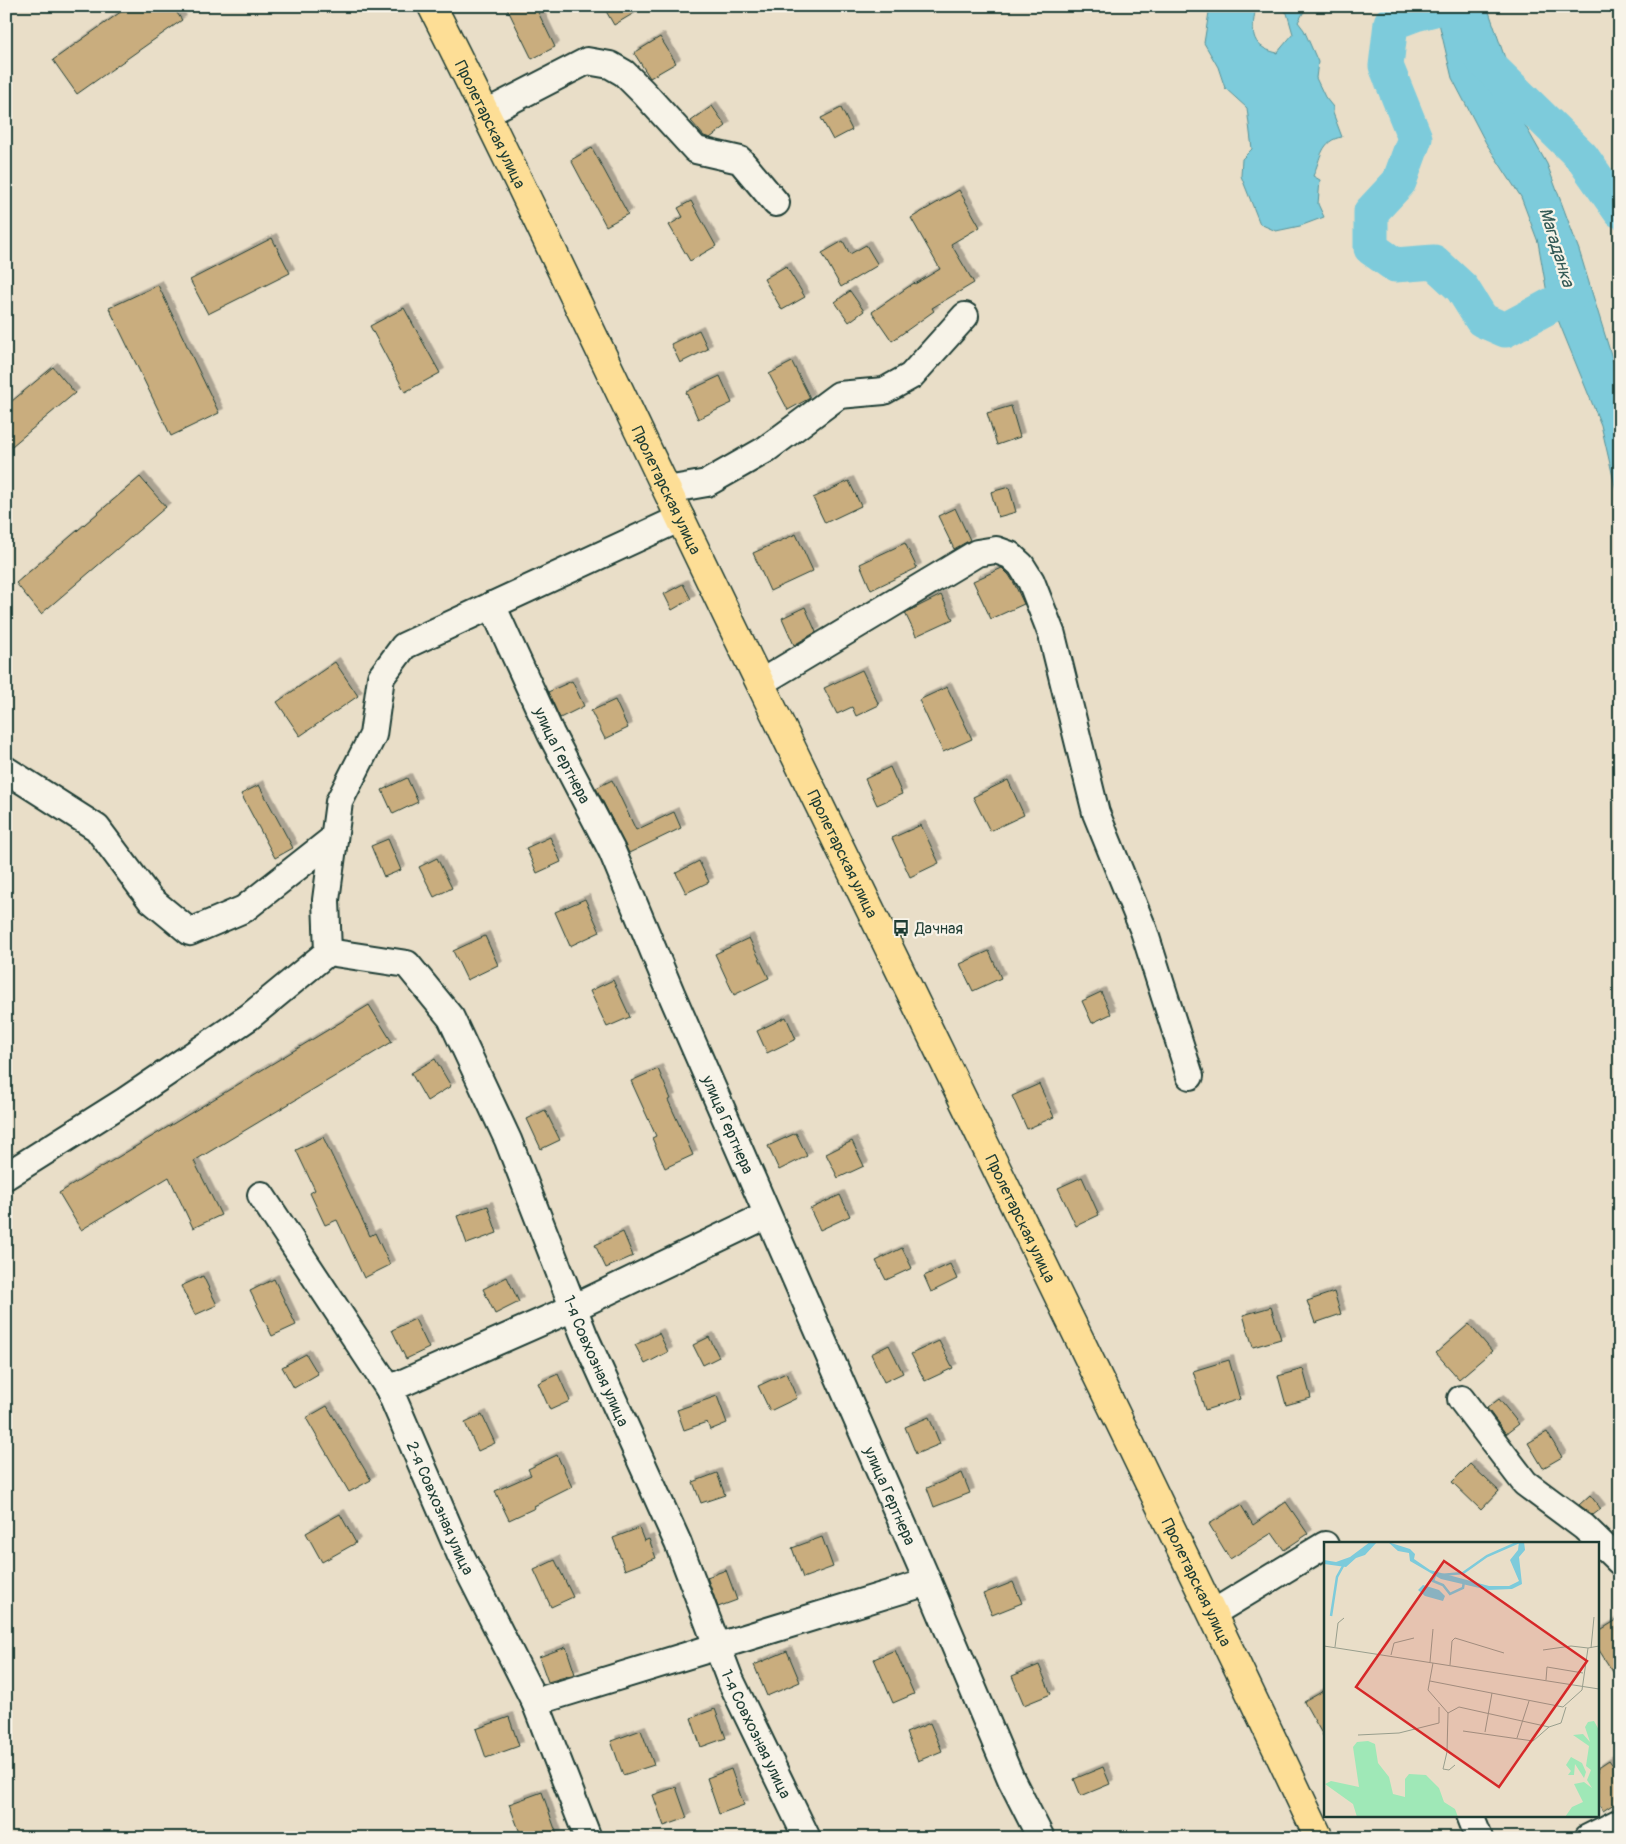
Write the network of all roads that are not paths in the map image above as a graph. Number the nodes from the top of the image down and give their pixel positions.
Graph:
1 (432, 6) edge
2 (486, 112) junction
3 (776, 203) dead end
4 (965, 316) dead end
5 (667, 490) junction
6 (681, 518) junction
7 (492, 605) junction
8 (760, 683) junction
9 (6, 770) edge
10 (334, 838) junction
11 (328, 952) junction
12 (1190, 1076) dead end
13 (6, 1176) edge
14 (262, 1196) dead end
15 (767, 1215) junction
16 (573, 1308) junction
17 (388, 1389) junction
18 (1461, 1400) dead end
19 (1324, 1546) edge
20 (1620, 1562) edge
21 (928, 1582) junction
22 (1213, 1613) junction
23 (717, 1646) junction
24 (535, 1702) junction
25 (1470, 1816) edge
26 (1620, 1822) edge
27 (588, 1838) edge
28 (807, 1838) edge
29 (1040, 1838) edge
30 (1319, 1838) edge
31 (1479, 1838) edge
32 (1588, 1838) edge

1 - 2 main road, Пролетарская улица
2 - 3 street
2 - 5 main road, Пролетарская улица
4 - 5 street
5 - 6 main road, Пролетарская улица
6 - 7 street
6 - 8 main road, Пролетарская улица
7 - 10 street
7 - 15 street, улица Гертнера
8 - 12 street
8 - 22 main road, Пролетарская улица
9 - 10 street
10 - 11 street
11 - 13 street
11 - 16 street, 1-я Совхозная улица
14 - 17 street, 2-я Совхозная улица
15 - 16 street
15 - 21 street, улица Гертнера
16 - 17 street
16 - 23 street, 1-я Совхозная улица
17 - 24 street, 2-я Совхозная улица
18 - 20 street
19 - 22 street
21 - 23 street
21 - 29 street, улица Гертнера
22 - 30 main road, Пролетарская улица
23 - 24 street
23 - 28 street, 1-я Совхозная улица
24 - 27 street, 2-я Совхозная улица
25 - 31 street
26 - 32 street

